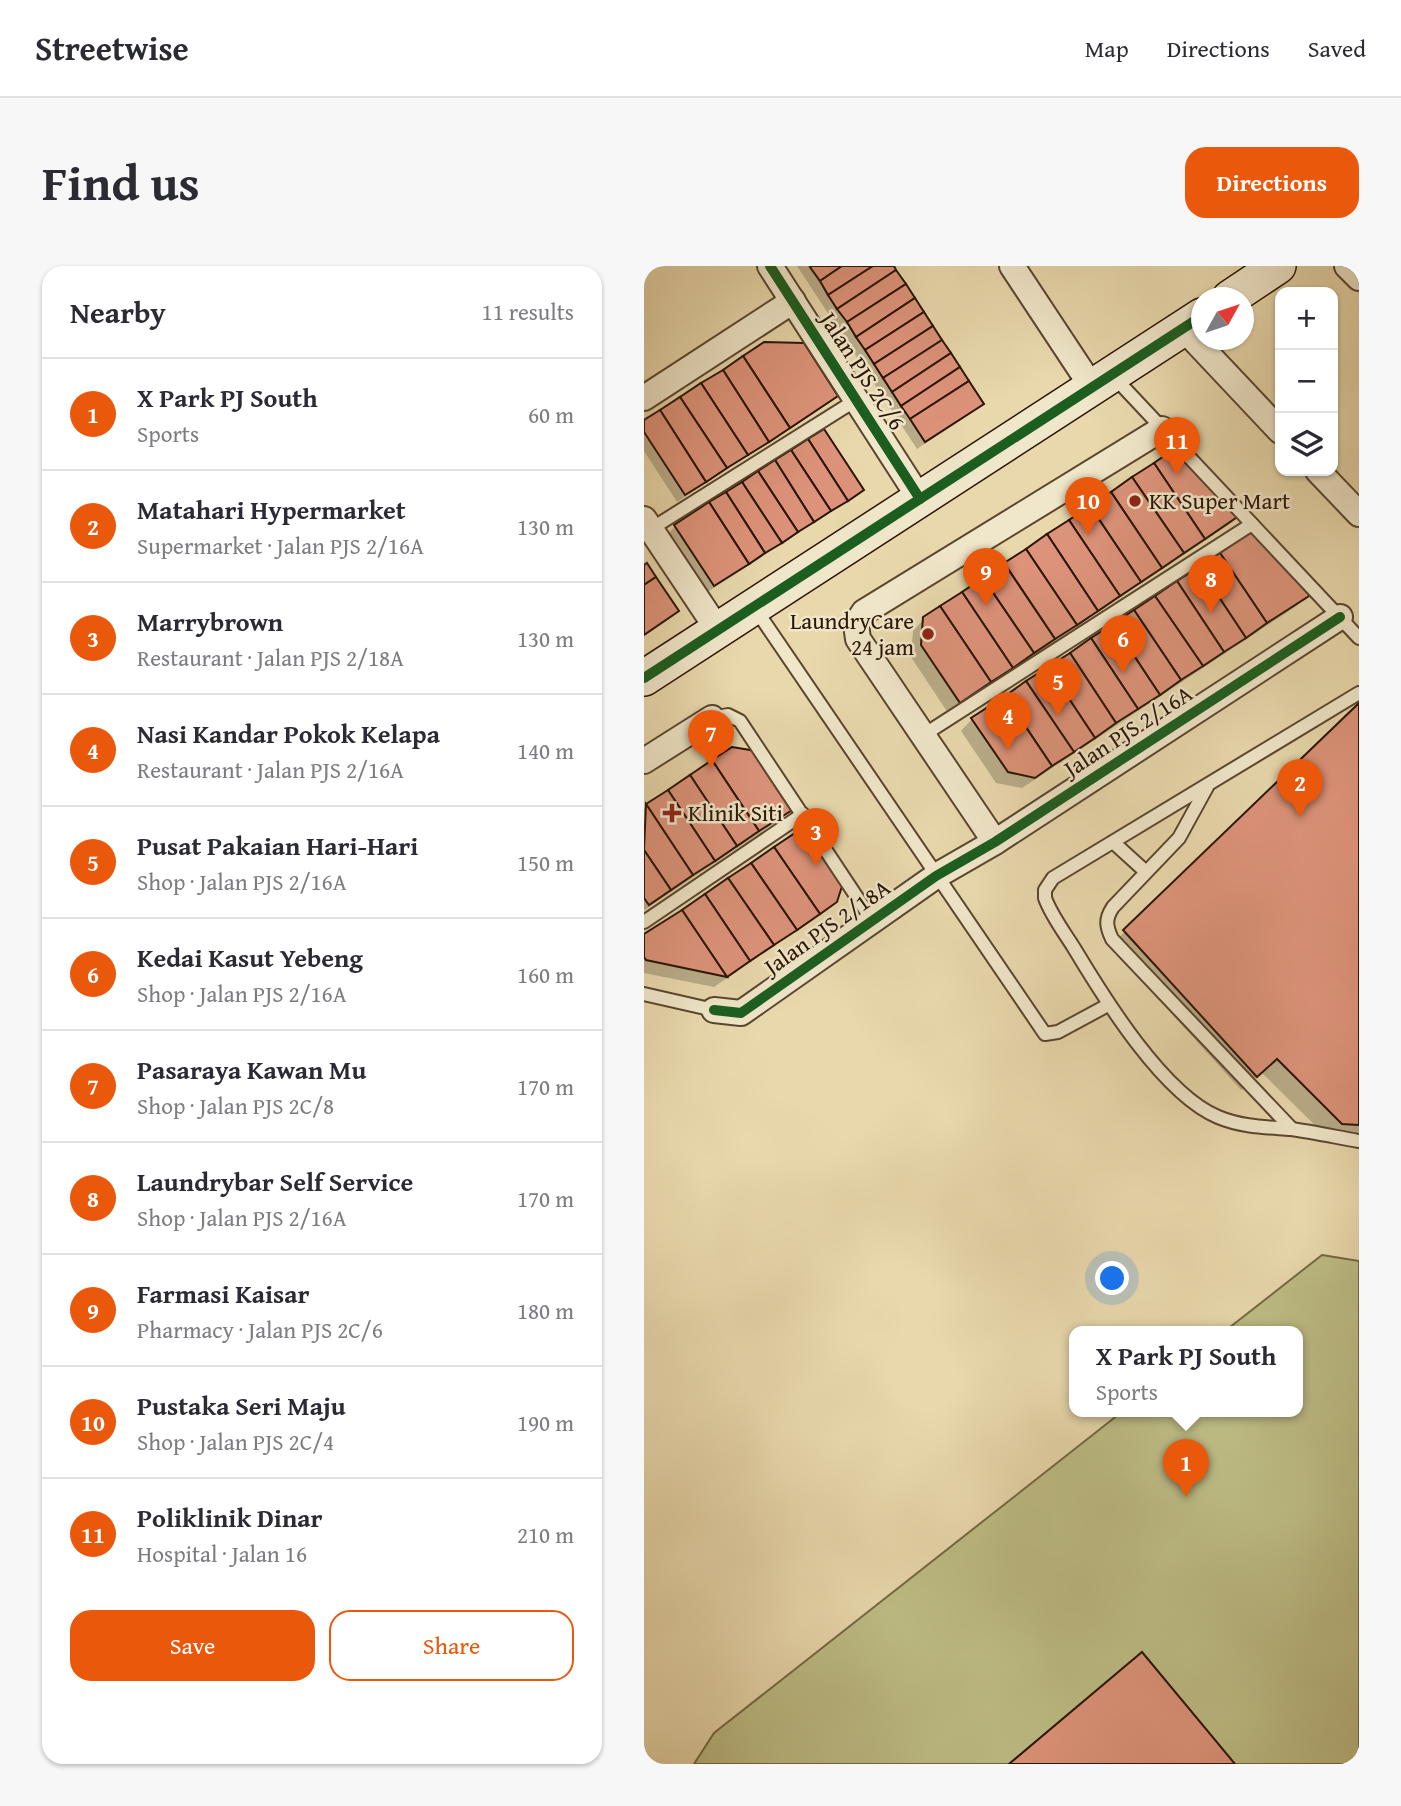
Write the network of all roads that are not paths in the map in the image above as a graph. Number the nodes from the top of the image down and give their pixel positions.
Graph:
1 (770, 266) edge
2 (1012, 266) edge
3 (1347, 266) edge
4 (1264, 270) edge
5 (1359, 278) edge
6 (1243, 287) edge
7 (793, 301) junction
8 (1191, 323) edge
9 (1215, 350) edge
10 (1102, 381) junction
11 (644, 398) edge
12 (856, 400) junction
13 (1275, 425) edge
14 (1162, 429) junction
15 (1323, 476) edge
16 (920, 499) junction
17 (1359, 514) edge
18 (647, 524) edge
19 (1252, 524) junction
20 (754, 607) junction
21 (1340, 617) junction
22 (718, 630) junction
23 (1359, 638) edge
24 (644, 678) edge
25 (1359, 693) edge
26 (712, 718) joint
27 (922, 736) junction
28 (644, 761) edge
29 (1208, 785) junction
30 (803, 814) junction
31 (995, 842) junction
32 (1113, 842) junction
33 (1146, 872) junction
34 (936, 876) junction
35 (872, 920) junction
36 (644, 922) edge
37 (644, 994) edge
38 (1108, 1005) junction
39 (714, 1010) joint
40 (1292, 1129) junction
41 (1359, 1141) edge

1 - 7 street, Jalan PJS 2C/6
2 - 10 street
3 - 5 street
4 - 6 street
7 - 11 street
7 - 12 street, Jalan PJS 2C/6
8 - 10 street
9 - 13 street
10 - 14 lane
10 - 16 street
12 - 16 street, Jalan PJS 2C/6
12 - 18 lane
14 - 19 lane
14 - 27 street
15 - 17 street
16 - 20 street
18 - 22 street
19 - 21 lane
19 - 27 lane
20 - 22 street
20 - 34 lane
21 - 23 lane
21 - 31 street, Jalan PJS 2/16A
22 - 24 street
25 - 29 lane
26 - 28 street
26 - 30 lane
27 - 31 street
29 - 32 lane
29 - 33 lane
30 - 35 lane
30 - 36 lane
31 - 34 street, Jalan PJS 2/16A
32 - 33 lane
32 - 38 lane
33 - 40 lane
34 - 35 street, Jalan PJS 2/18A
34 - 38 lane
35 - 39 street, Jalan PJS 2/18A
37 - 39 lane
38 - 40 lane
40 - 41 lane

